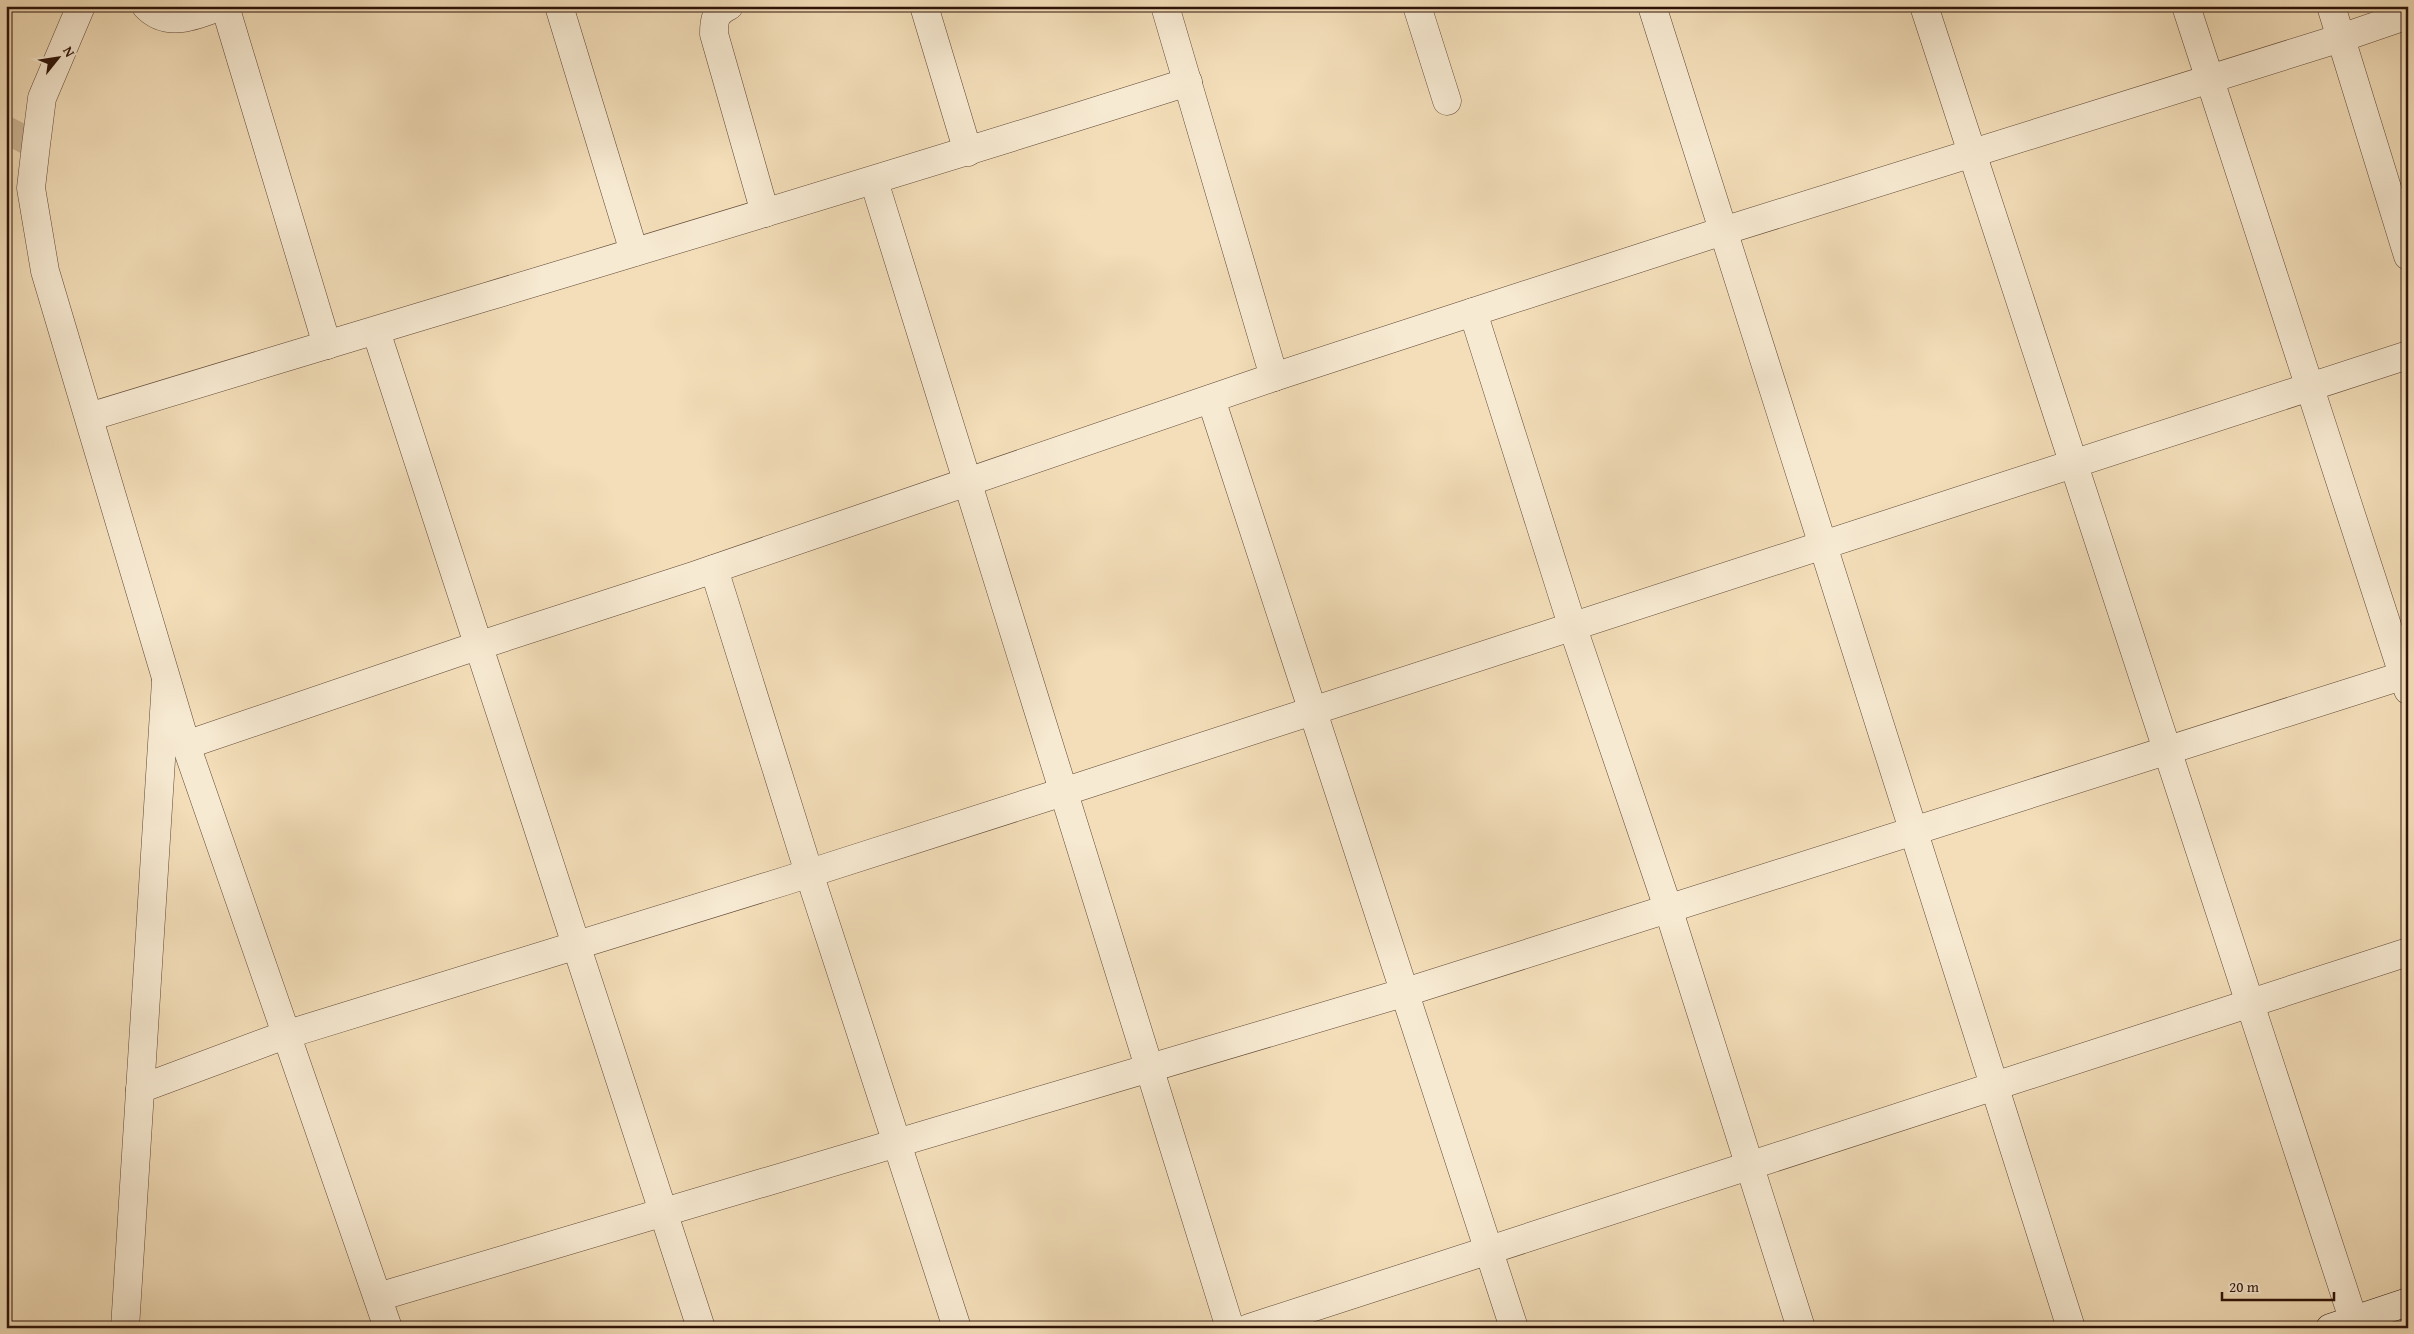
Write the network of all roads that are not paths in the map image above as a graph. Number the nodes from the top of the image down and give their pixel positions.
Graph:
1 (81, 6) edge
2 (146, 6) edge
3 (223, 6) edge
4 (559, 6) edge
5 (730, 6) edge
6 (924, 6) edge
7 (1165, 6) edge
8 (1416, 6) edge
9 (1652, 6) edge
10 (1924, 6) edge
11 (2186, 6) edge
12 (2330, 6) edge
13 (2408, 15) edge
14 (2341, 38) junction
15 (2209, 79) junction
16 (1188, 82) junction
17 (1447, 100) dead end
18 (968, 152) junction
19 (1973, 153) junction
20 (874, 181) junction
21 (765, 213) junction
22 (1722, 231) junction
23 (634, 252) junction
24 (2408, 256) edge
25 (1473, 312) junction
26 (376, 331) junction
27 (327, 345) junction
28 (2408, 355) edge
29 (1274, 377) junction
30 (2310, 386) junction
31 (1211, 399) junction
32 (89, 417) junction
33 (2075, 463) junction
34 (967, 482) junction
35 (1822, 545) junction
36 (714, 569) junction
37 (1572, 625) junction
38 (479, 647) junction
39 (166, 680) junction
40 (2406, 680) edge
41 (1313, 710) junction
42 (186, 745) junction
43 (2168, 750) junction
44 (1063, 792) junction
45 (1913, 831) junction
46 (809, 873) junction
47 (1668, 908) junction
48 (576, 945) junction
49 (2408, 952) edge
50 (1406, 992) junction
51 (2250, 1002) junction
52 (285, 1035) junction
53 (1149, 1067) junction
54 (1994, 1086) junction
55 (140, 1090) junction
56 (898, 1142) junction
57 (1750, 1165) junction
58 (664, 1212) junction
59 (1489, 1250) junction
60 (378, 1297) junction
61 (2408, 1302) edge
62 (2347, 1325) edge
63 (125, 1328) edge
64 (388, 1328) edge
65 (701, 1328) edge
66 (957, 1328) edge
67 (1230, 1328) edge
68 (1249, 1328) edge
69 (1514, 1328) edge
70 (1801, 1328) edge
71 (2071, 1328) edge

1 - 32 street
2 - 3 street
3 - 27 street
4 - 23 street
5 - 21 street
6 - 18 street
7 - 16 street
8 - 17 street
9 - 22 street
10 - 19 street
11 - 15 street
12 - 14 street
13 - 14 street
14 - 15 street
14 - 24 street
15 - 19 street
15 - 30 street
16 - 18 street
16 - 29 street
18 - 20 street
19 - 22 street
19 - 33 street
20 - 21 street
20 - 34 street
21 - 23 street
22 - 25 street
22 - 35 street
23 - 26 street
25 - 29 street
25 - 37 street
26 - 27 street
26 - 38 street
27 - 32 street
28 - 30 street
29 - 31 street
30 - 33 street
30 - 40 street
31 - 34 street
31 - 41 street
32 - 39 street
33 - 35 street
33 - 43 street
34 - 36 street
34 - 44 street
35 - 37 street
35 - 45 street
36 - 38 street
36 - 46 street
37 - 41 street
37 - 47 street
38 - 42 street
38 - 48 street
39 - 42 street
39 - 55 street
40 - 43 street
41 - 44 street
41 - 50 street
42 - 52 street
43 - 45 street
43 - 51 street
44 - 46 street
44 - 53 street
45 - 47 street
45 - 54 street
46 - 48 street
46 - 56 street
47 - 50 street
47 - 57 street
48 - 52 street
48 - 58 street
49 - 51 street
50 - 53 street
50 - 59 street
51 - 54 street
51 - 62 street
52 - 55 street
52 - 60 street
53 - 56 street
53 - 67 street
54 - 57 street
54 - 71 street
55 - 63 street
56 - 58 street
56 - 66 street
57 - 59 street
57 - 70 street
58 - 60 street
58 - 65 street
59 - 68 street
59 - 69 street
60 - 64 street
61 - 62 street

